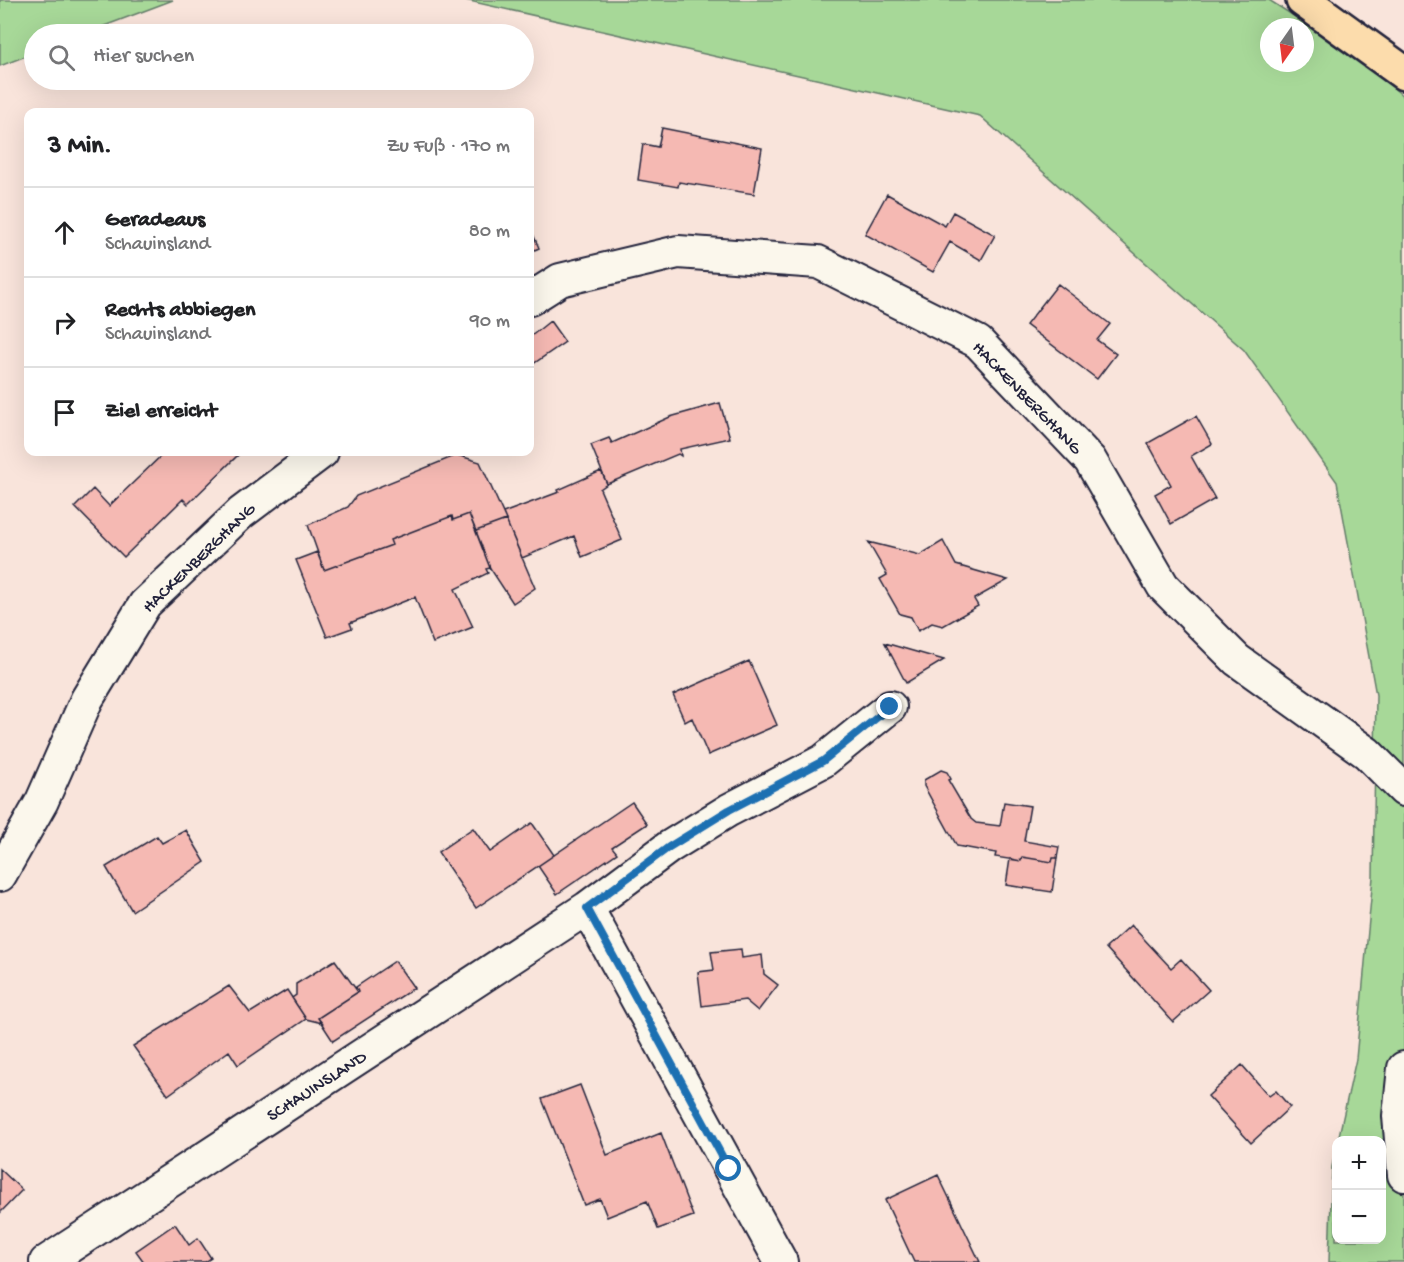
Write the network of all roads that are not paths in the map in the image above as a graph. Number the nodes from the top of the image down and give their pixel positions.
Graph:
1 (1303, 0) edge
2 (1404, 73) edge
3 (534, 296) edge
4 (317, 456) edge
5 (890, 707) dead end
6 (1404, 790) edge
7 (0, 875) edge
8 (587, 908) junction
9 (1404, 1068) edge
10 (1404, 1175) edge
11 (46, 1262) edge
12 (781, 1262) edge

1 - 2 main road
3 - 6 street, HACKENBERGHANG
4 - 7 street, HACKENBERGHANG
5 - 8 street, SCHAUINSLAND
8 - 11 street, SCHAUINSLAND
8 - 12 street
9 - 10 street

